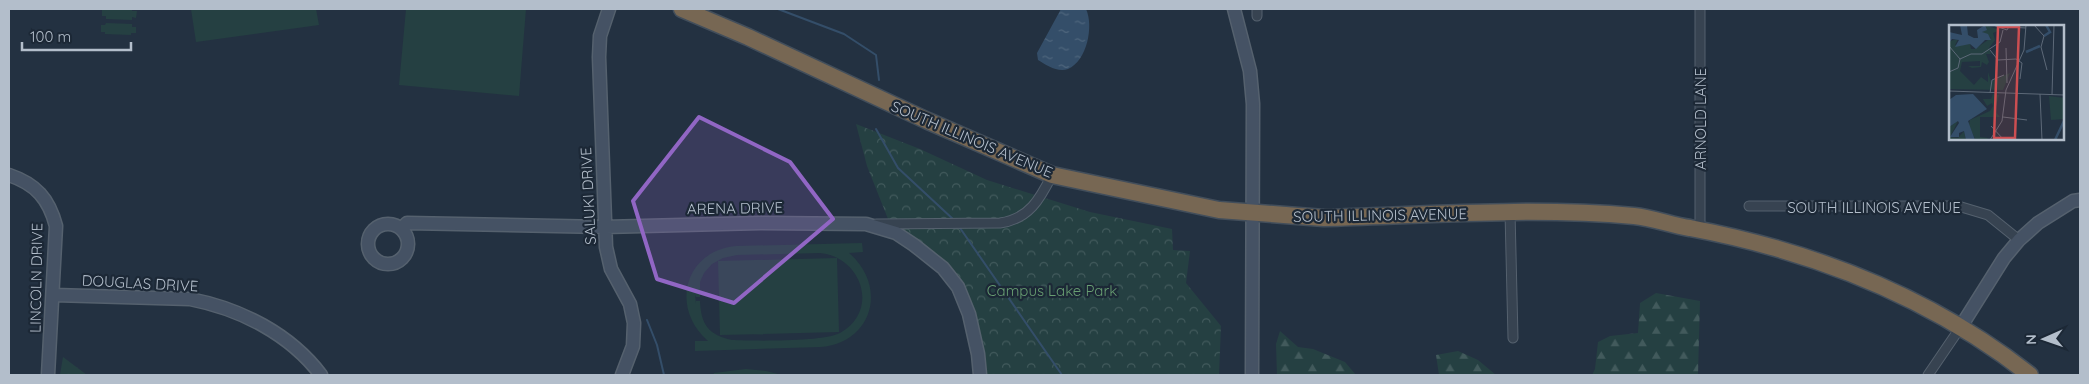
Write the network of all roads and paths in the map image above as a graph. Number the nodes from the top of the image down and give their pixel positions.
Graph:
1 (609, 9) edge
2 (682, 9) edge
3 (1234, 9) edge
4 (1700, 9) edge
5 (9, 175) edge
6 (1052, 175) junction
7 (2080, 200) edge
8 (1749, 206) dead end
9 (1510, 212) junction
10 (1254, 213) junction
11 (866, 224) junction
12 (604, 227) junction
13 (401, 229) dead end
14 (1700, 230) junction
15 (2019, 240) junction
16 (54, 295) junction
17 (1960, 328) junction
18 (1513, 338) dead end
19 (48, 375) edge
20 (321, 375) edge
21 (622, 375) edge
22 (980, 375) edge
23 (1252, 375) edge
24 (1928, 375) edge
25 (2030, 375) edge

1 - 12 street, SALUKI DRIVE
2 - 6 highway, SOUTH ILLINOIS AVENUE
3 - 10 street
4 - 14 street, ARNOLD LANE
5 - 16 street, LINCOLN DRIVE
6 - 10 highway, SOUTH ILLINOIS AVENUE
6 - 11 street
7 - 15 street
8 - 15 street, SOUTH ILLINOIS AVENUE
9 - 10 highway, SOUTH ILLINOIS AVENUE
9 - 14 highway, SOUTH ILLINOIS AVENUE
9 - 18 street
10 - 23 street
11 - 12 street, ARENA DRIVE
11 - 22 street, ARENA DRIVE
12 - 13 street, ARENA DRIVE
12 - 21 street, SALUKI DRIVE
14 - 17 highway, SOUTH ILLINOIS AVENUE
15 - 17 street
16 - 19 street, LINCOLN DRIVE
16 - 20 street, DOUGLAS DRIVE
17 - 24 street
17 - 25 highway, SOUTH ILLINOIS AVENUE

